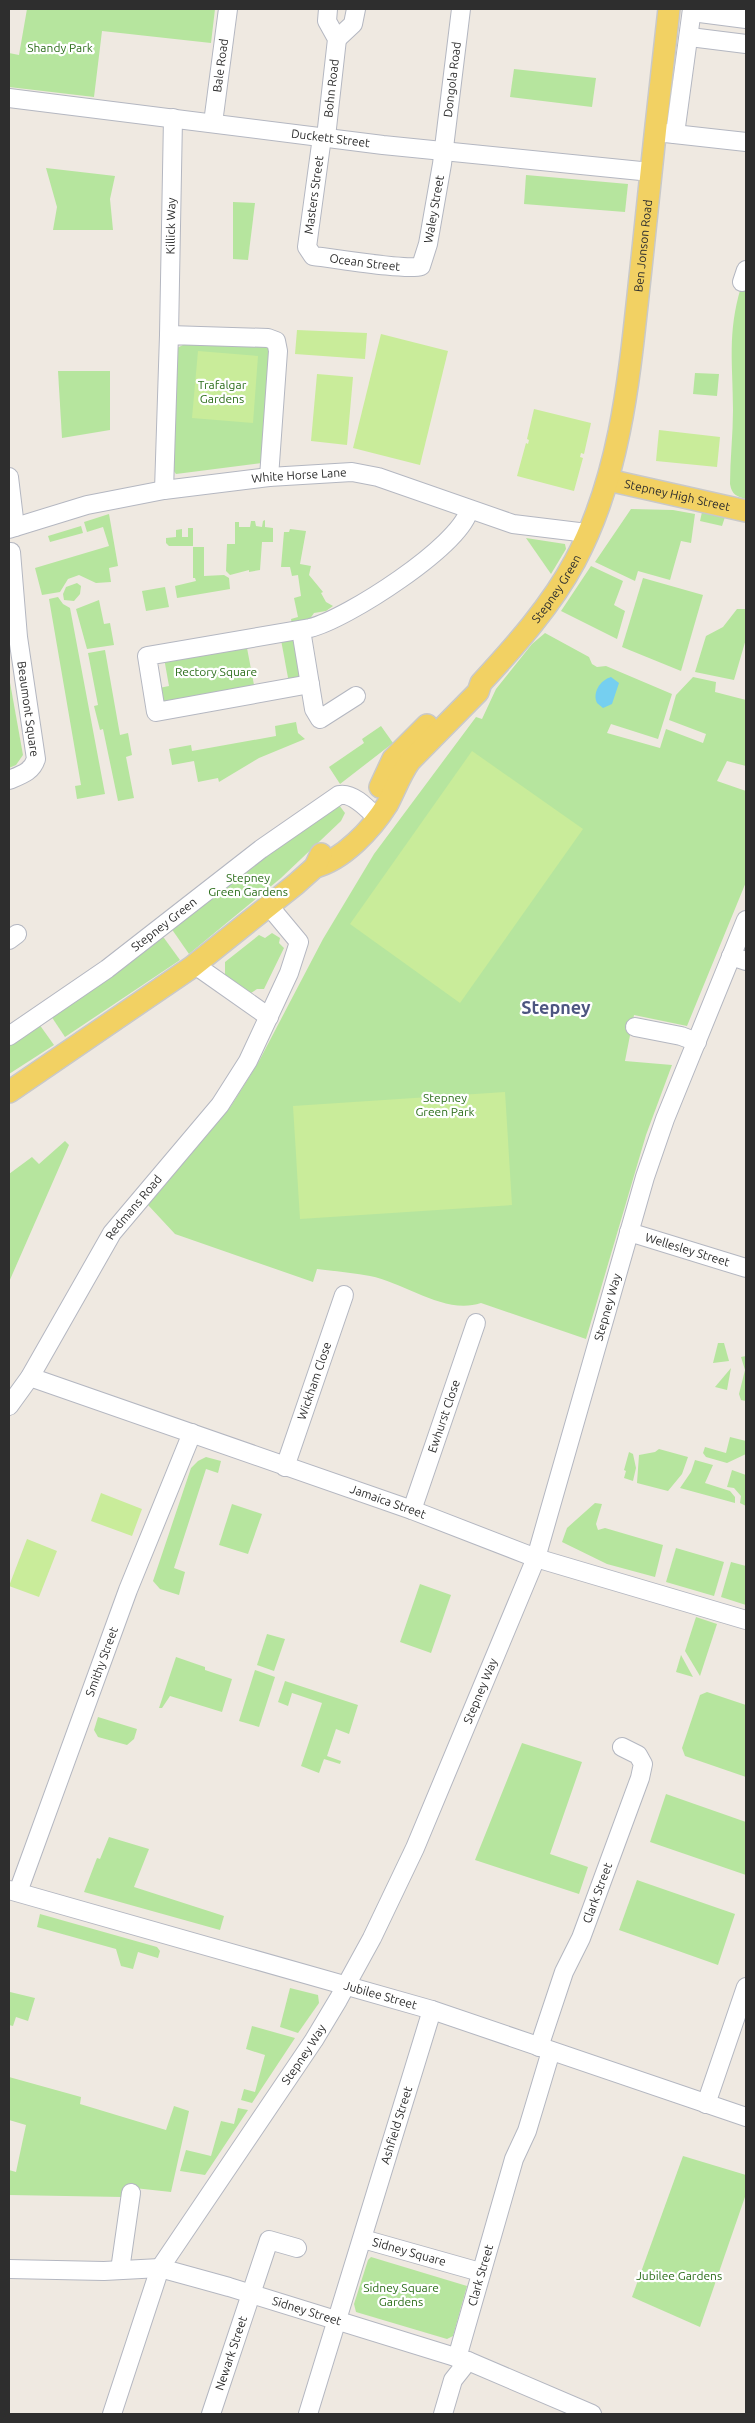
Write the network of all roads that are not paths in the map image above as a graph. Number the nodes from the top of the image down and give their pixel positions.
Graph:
1 (228, 9) edge
2 (328, 9) edge
3 (356, 9) edge
4 (461, 9) edge
5 (669, 9) edge
6 (692, 10) edge
7 (746, 18) edge
8 (690, 37) junction
9 (337, 38) junction
10 (746, 44) edge
11 (9, 98) edge
12 (173, 118) junction
13 (213, 123) junction
14 (665, 133) junction
15 (324, 137) junction
16 (746, 142) edge
17 (444, 152) junction
18 (651, 172) junction
19 (309, 252) joint
20 (421, 266) joint
21 (169, 335) junction
22 (9, 477) edge
23 (269, 477) junction
24 (608, 480) junction
25 (164, 490) junction
26 (469, 510) junction
27 (746, 511) edge
28 (12, 528) edge
29 (587, 533) junction
30 (12, 552) dead end
31 (301, 630) junction
32 (14, 654) edge
33 (310, 684) junction
34 (356, 696) dead end
35 (9, 780) edge
36 (373, 814) junction
37 (269, 906) junction
38 (746, 920) edge
39 (739, 958) edge
40 (195, 965) junction
41 (269, 1017) junction
42 (635, 1027) dead end
43 (9, 1036) edge
44 (697, 1042) junction
45 (9, 1092) edge
46 (629, 1232) junction
47 (746, 1268) edge
48 (344, 1295) dead end
49 (476, 1323) dead end
50 (30, 1377) junction
51 (9, 1406) edge
52 (192, 1433) junction
53 (285, 1466) junction
54 (412, 1510) junction
55 (536, 1558) junction
56 (746, 1620) edge
57 (622, 1746) dead end
58 (13, 1891) edge
59 (347, 1985) junction
60 (746, 1987) edge
61 (432, 2010) junction
62 (545, 2049) junction
63 (706, 2104) junction
64 (746, 2117) edge
65 (131, 2193) dead end
66 (363, 2239) junction
67 (297, 2248) dead end
68 (160, 2268) junction
69 (9, 2269) edge
70 (120, 2270) junction
71 (480, 2272) junction
72 (251, 2294) junction
73 (337, 2321) junction
74 (462, 2360) junction
75 (112, 2414) edge
76 (211, 2414) edge
77 (308, 2414) edge
78 (443, 2414) edge
79 (592, 2414) edge

1 - 13 street, Bale Road
2 - 9 street, Bohn Road
3 - 9 street
4 - 17 street, Dongola Road
5 - 14 main road, Ben Jonson Road
6 - 7 street
6 - 8 street
8 - 10 street
8 - 14 street
9 - 15 street, Bohn Road
11 - 12 street, Duckett Street
12 - 13 street, Duckett Street
12 - 21 street, Killick Way
13 - 15 street, Duckett Street
14 - 16 street
14 - 18 main road, Ben Jonson Road
15 - 17 street, Duckett Street
15 - 19 street, Masters Street
17 - 18 street, Duckett Street
17 - 20 street, Waley Street
18 - 24 main road, Ben Jonson Road
19 - 20 street, Ocean Street
21 - 23 street
21 - 25 street
22 - 28 street
23 - 25 street, White Horse Lane
23 - 26 street, White Horse Lane
24 - 27 main road, Stepney High Street
24 - 29 main road, Stepney Green
25 - 28 street, White Horse Lane
26 - 29 street, White Horse Lane
26 - 31 street
29 - 36 main road, Stepney Green
30 - 32 street, Beaumont Square
31 - 33 street
31 - 33 street
32 - 35 street, Beaumont Square
33 - 34 street
36 - 37 main road, Stepney Green
36 - 43 street, Stepney Green
37 - 40 main road, Stepney Green
37 - 41 street, Redmans Road
38 - 39 street, Stepney Way
39 - 44 street, Stepney Way
40 - 41 street
40 - 45 main road, Stepney Green
41 - 50 street, Redmans Road
42 - 44 street
44 - 46 street, Stepney Way
46 - 47 street, Wellesley Street
46 - 55 street, Stepney Way
48 - 53 street, Wickham Close
49 - 54 street, Ewhurst Close
50 - 51 street, Redmans Road
50 - 52 street, Jamaica Street
52 - 53 street, Jamaica Street
52 - 58 street, Smithy Street
53 - 54 street, Jamaica Street
54 - 55 street, Jamaica Street
55 - 56 street, Jamaica Street
55 - 59 street, Stepney Way
57 - 62 street, Clark Street
58 - 59 street, Jubilee Street
59 - 61 street, Jubilee Street
59 - 68 street, Stepney Way
60 - 63 street
61 - 62 street, Jubilee Street
61 - 66 street, Ashfield Street
62 - 63 street, Jubilee Street
62 - 71 street, Clark Street
63 - 64 street, Jubilee Street
65 - 70 street
66 - 71 street, Sidney Square
66 - 73 street, Sidney Square
67 - 72 street, Newark Street
68 - 70 street, Sidney Street
68 - 72 street, Sidney Street
68 - 75 street, Stepney Way
69 - 70 street, Sidney Street
71 - 74 street, Clark Street
72 - 73 street, Sidney Street
72 - 76 street, Newark Street
73 - 74 street, Sidney Street
73 - 77 street
74 - 78 street, Clark Street
74 - 79 street, Sidney Street

